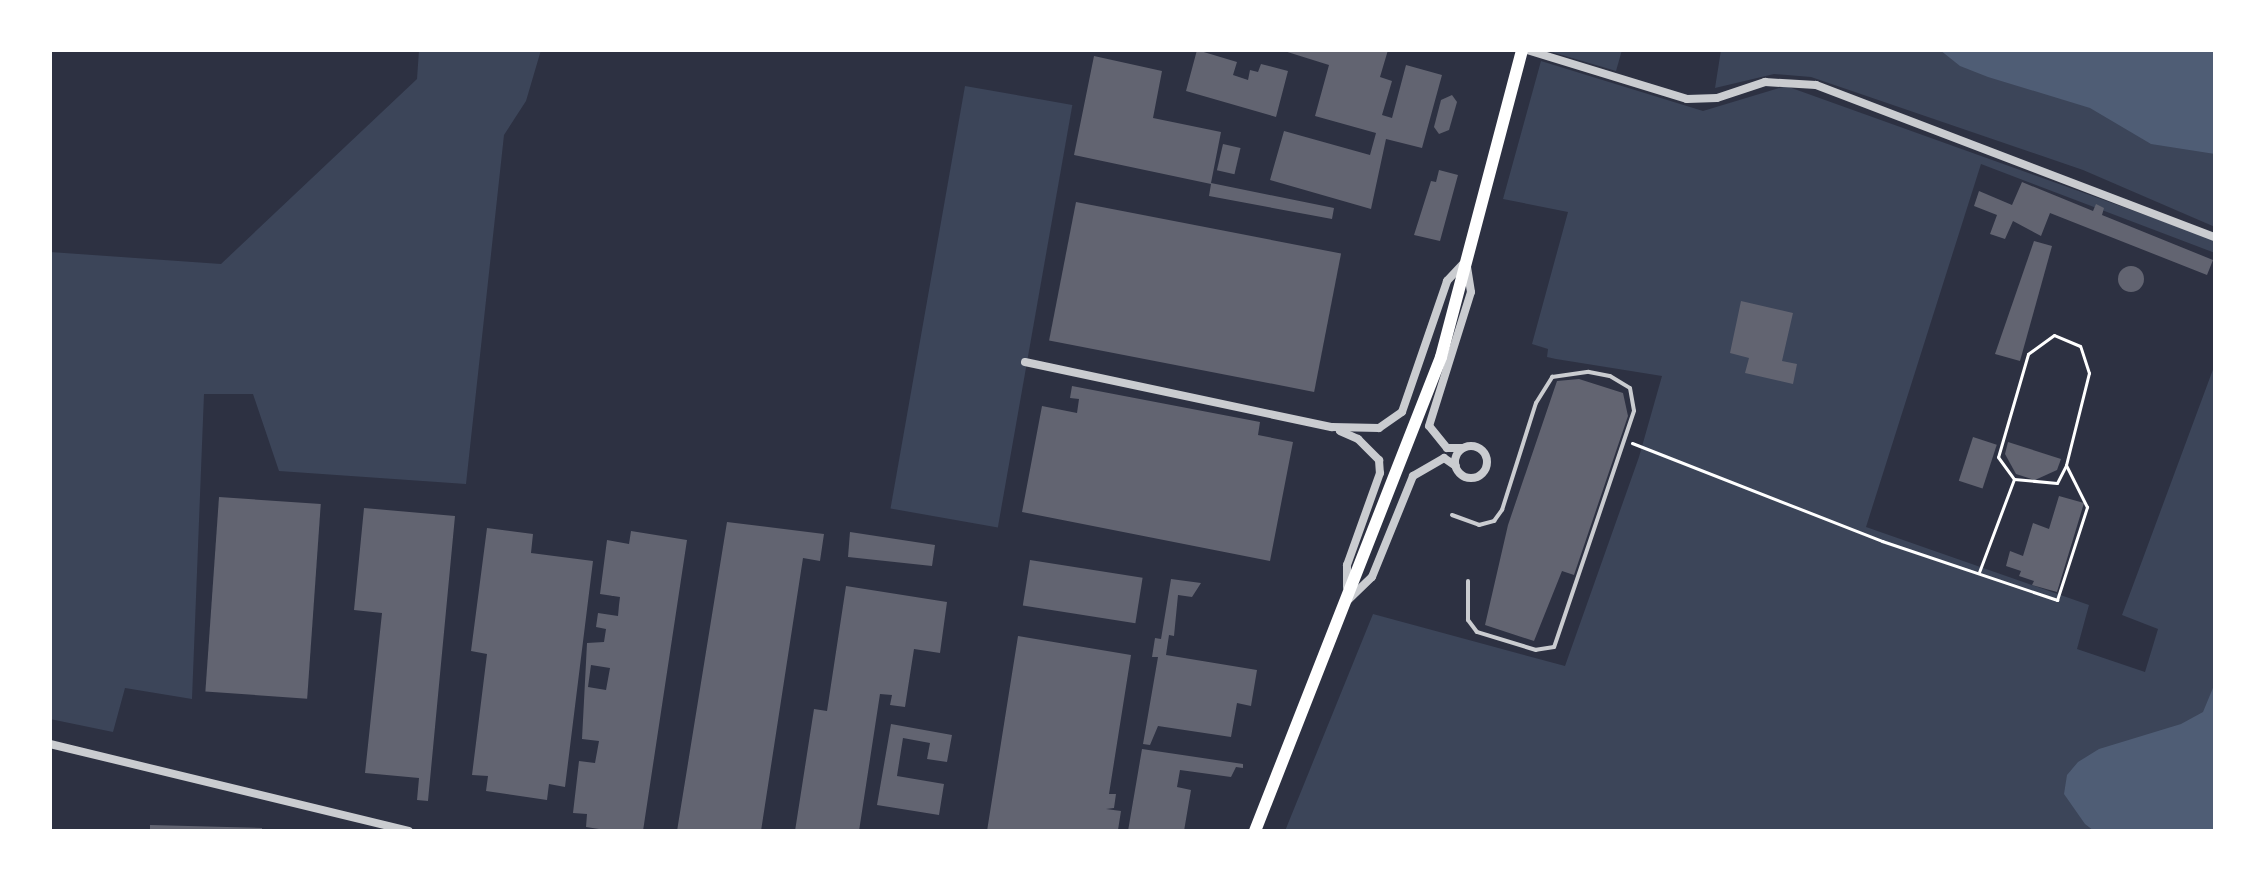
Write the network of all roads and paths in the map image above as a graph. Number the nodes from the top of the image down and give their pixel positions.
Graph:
1 (1524, 50) edge
2 (2215, 237) edge
3 (1466, 262) junction
4 (1025, 362) dead end
5 (1332, 427) junction
6 (1625, 440) junction
7 (1462, 448) junction
8 (2066, 465) junction
9 (1456, 466) junction
10 (2014, 479) junction
11 (1452, 515) dead end
12 (1979, 572) junction
13 (1468, 581) dead end
14 (1347, 601) junction
15 (50, 744) edge
16 (409, 831) edge
17 (1255, 831) edge

1 - 2 street
1 - 3 main road
3 - 5 street
3 - 7 street
3 - 14 main road
4 - 5 street
5 - 14 street
6 - 11 lane
6 - 12 path
6 - 13 lane
7 - 9 street
7 - 9 street
8 - 10 path
8 - 10 path
8 - 12 path
9 - 14 street
10 - 12 path
14 - 17 main road
15 - 16 street

